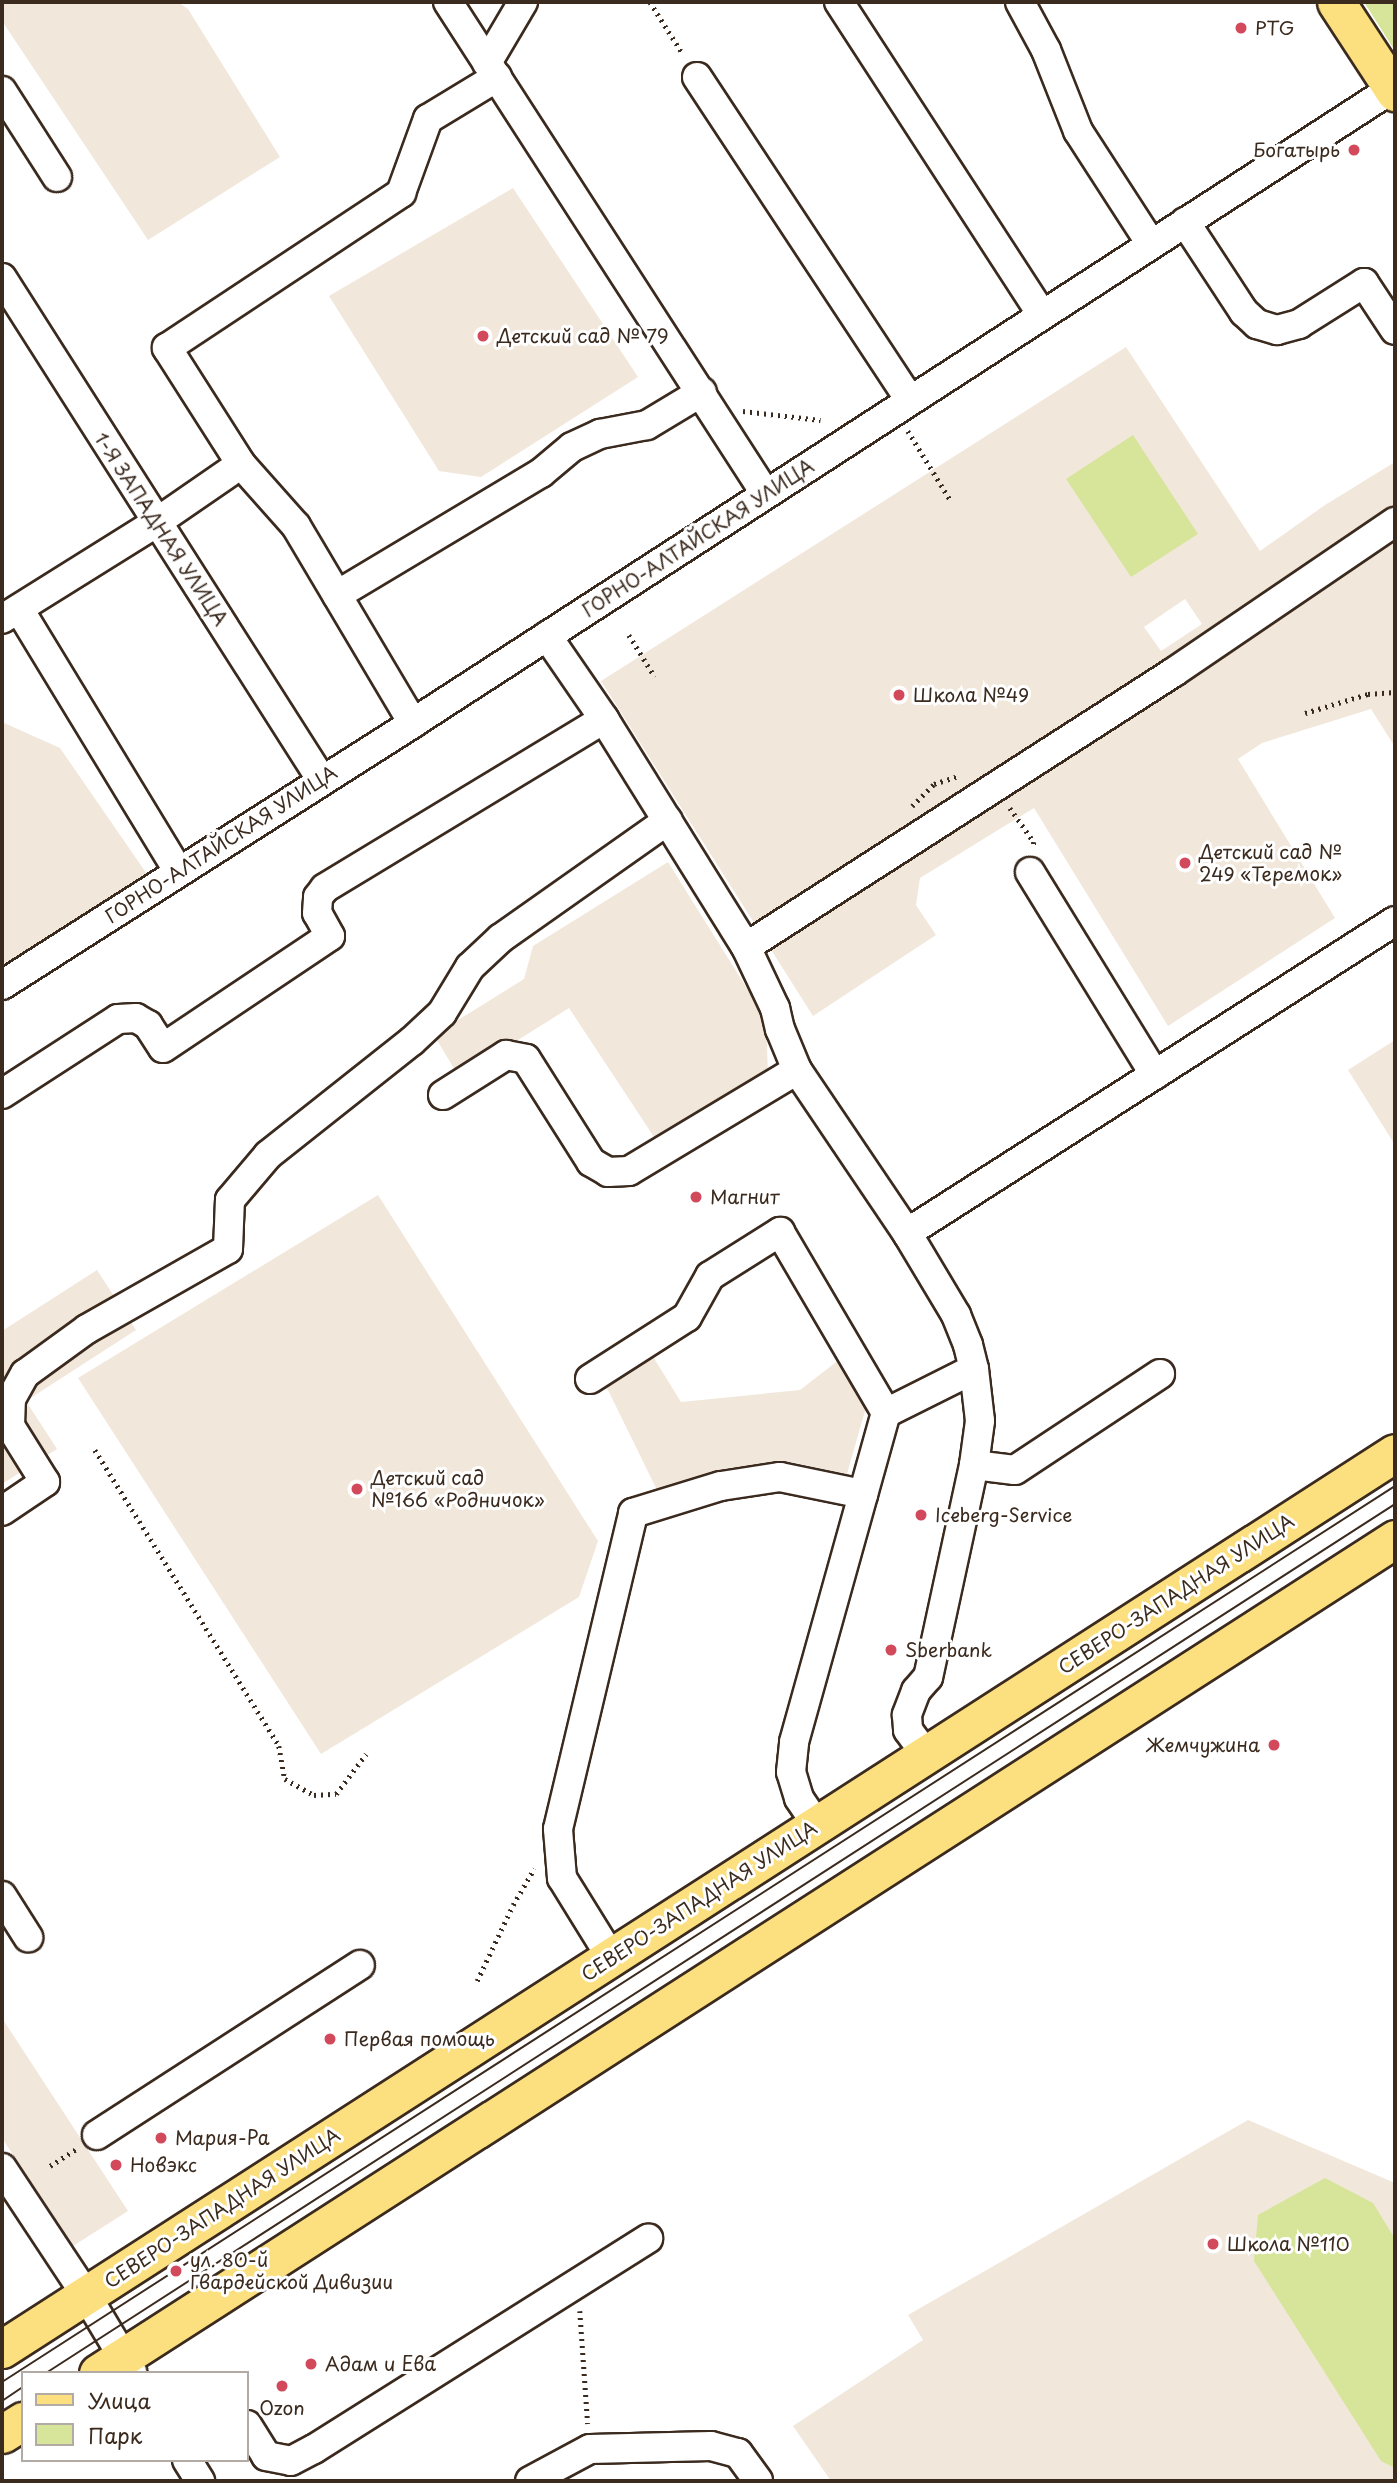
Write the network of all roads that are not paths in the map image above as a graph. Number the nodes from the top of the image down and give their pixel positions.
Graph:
1 (448, 2) edge
2 (523, 2) edge
3 (839, 2) edge
4 (1020, 2) edge
5 (1336, 2) edge
6 (492, 70) junction
7 (697, 77) road end
8 (1394, 90) edge
9 (2, 91) edge
10 (57, 177) dead end
11 (1185, 222) junction
12 (1151, 244) junction
13 (2, 278) edge
14 (1042, 315) junction
15 (1395, 330) edge
16 (707, 400) junction
17 (910, 400) junction
18 (241, 464) junction
19 (765, 493) junction
20 (157, 522) junction
21 (1395, 522) edge
22 (337, 595) junction
23 (11, 614) edge
24 (547, 636) junction
25 (604, 719) junction
26 (413, 723) junction
27 (321, 779) junction
28 (668, 820) junction
29 (178, 871) junction
30 (1030, 872) road end
31 (1395, 920) edge
32 (746, 947) junction
33 (2, 985) edge
34 (797, 1070) junction
35 (1155, 1074) junction
36 (2, 1094) edge
37 (443, 1095) dead end
38 (907, 1233) junction
39 (974, 1369) junction
40 (1160, 1374) dead end
41 (590, 1379) dead end
42 (886, 1413) junction
43 (1395, 1453) edge
44 (974, 1465) junction
45 (863, 1494) junction
46 (2, 1511) edge
47 (1395, 1539) edge
48 (926, 1755) junction
49 (817, 1825) junction
50 (2, 1896) edge
51 (28, 1937) dead end
52 (611, 1957) junction
53 (360, 1965) dead end
54 (97, 2135) dead end
55 (2, 2168) edge
56 (648, 2239) dead end
57 (86, 2295) junction
58 (2, 2349) edge
59 (117, 2367) edge
60 (21, 2422) edge
61 (248, 2427) edge
62 (2, 2434) edge
63 (188, 2462) edge
64 (543, 2478) edge
65 (200, 2481) edge
66 (758, 2481) edge

1 - 6 street
2 - 6 street
3 - 14 street
4 - 12 street
5 - 8 main road
6 - 16 street
6 - 18 street
7 - 17 street
8 - 11 street, ГОРНО-АЛТАЙСКАЯ УЛИЦА
9 - 10 street
11 - 12 street, ГОРНО-АЛТАЙСКАЯ УЛИЦА
11 - 15 street
12 - 14 street, ГОРНО-АЛТАЙСКАЯ УЛИЦА
13 - 20 street, 1-Я ЗАПАДНАЯ УЛИЦА
14 - 17 street, ГОРНО-АЛТАЙСКАЯ УЛИЦА
16 - 19 street
16 - 22 street
17 - 19 street, ГОРНО-АЛТАЙСКАЯ УЛИЦА
18 - 20 street
18 - 22 street
19 - 24 street, ГОРНО-АЛТАЙСКАЯ УЛИЦА
20 - 23 street
20 - 27 street, 1-Я ЗАПАДНАЯ УЛИЦА
21 - 32 street
22 - 26 street
23 - 29 street
24 - 25 street
24 - 26 street, ГОРНО-АЛТАЙСКАЯ УЛИЦА
25 - 28 street
25 - 36 street
26 - 27 street, ГОРНО-АЛТАЙСКАЯ УЛИЦА
27 - 29 street, ГОРНО-АЛТАЙСКАЯ УЛИЦА
28 - 32 street
28 - 46 street
29 - 33 street, ГОРНО-АЛТАЙСКАЯ УЛИЦА
30 - 35 street
31 - 35 street
32 - 34 street
34 - 37 street
34 - 38 street
35 - 38 street
38 - 39 street
39 - 42 street
39 - 44 street
40 - 44 street
41 - 42 street
42 - 45 street
43 - 48 main road, СЕВЕРО-ЗАПАДНАЯ УЛИЦА
44 - 48 street
45 - 49 street
45 - 52 street
47 - 59 main road
48 - 49 main road, СЕВЕРО-ЗАПАДНАЯ УЛИЦА
49 - 52 main road, СЕВЕРО-ЗАПАДНАЯ УЛИЦА
50 - 51 street
52 - 57 main road, СЕВЕРО-ЗАПАДНАЯ УЛИЦА
53 - 54 street
55 - 57 street
56 - 61 street
57 - 58 main road, СЕВЕРО-ЗАПАДНАЯ УЛИЦА
57 - 59 street
60 - 62 main road
63 - 65 street
64 - 66 street

